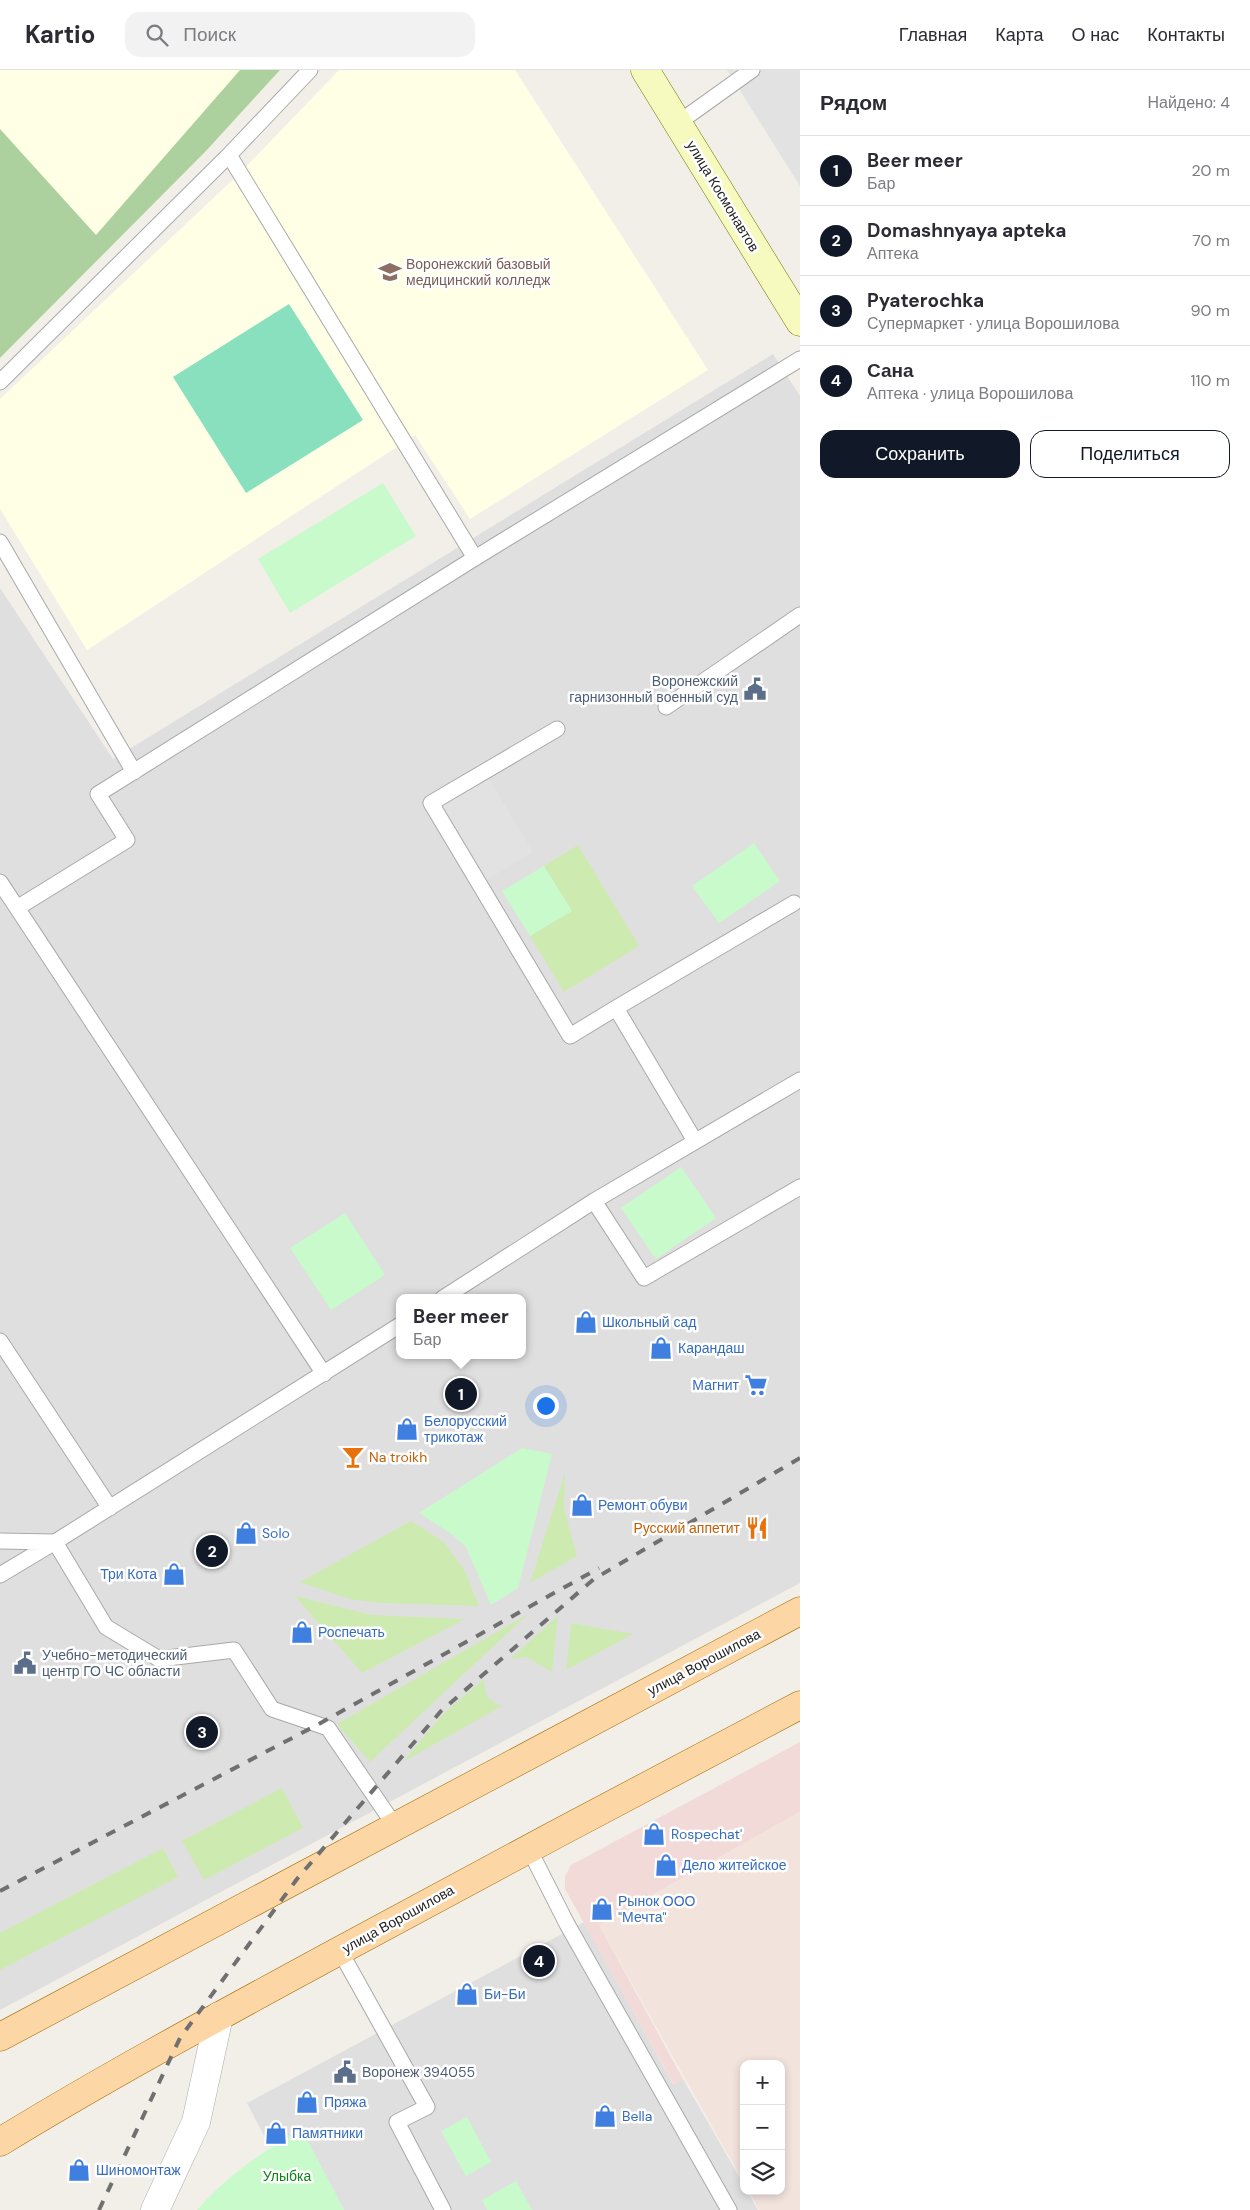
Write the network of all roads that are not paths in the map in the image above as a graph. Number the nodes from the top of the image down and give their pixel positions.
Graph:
1 (310, 70) edge
2 (645, 70) edge
3 (752, 70) edge
4 (678, 123) junction
5 (229, 155) junction
6 (800, 322) edge
7 (800, 359) edge
8 (0, 382) edge
9 (0, 542) edge
10 (475, 558) junction
11 (800, 615) edge
12 (666, 707) dead end
13 (557, 729) dead end
14 (134, 772) junction
15 (0, 882) edge
16 (794, 903) dead end
17 (17, 908) junction
18 (616, 1008) junction
19 (800, 1080) edge
20 (695, 1142) junction
21 (800, 1187) edge
22 (594, 1201) junction
23 (449, 1294) edge
24 (396, 1329) edge
25 (0, 1341) edge
26 (324, 1374) junction
27 (110, 1508) junction
28 (0, 1541) edge
29 (55, 1542) junction
30 (0, 1575) edge
31 (800, 1611) edge
32 (800, 1704) edge
33 (395, 1826) junction
34 (528, 1847) junction
35 (340, 1951) junction
36 (219, 2016) junction
37 (0, 2036) edge
38 (0, 2142) edge
39 (155, 2210) edge
40 (443, 2210) edge
41 (729, 2210) edge

1 - 5 lane
2 - 4 main road, улица Космонавтов
3 - 4 lane
4 - 6 main road, улица Космонавтов
5 - 8 lane
5 - 10 lane
7 - 10 lane
9 - 14 lane
10 - 14 lane
11 - 12 lane
13 - 18 lane
14 - 17 lane
15 - 17 lane
16 - 18 lane
17 - 26 lane
18 - 20 lane
19 - 20 lane
20 - 22 lane
21 - 22 lane
22 - 23 lane
24 - 26 lane
25 - 27 lane
26 - 27 lane
27 - 29 lane
28 - 29 lane
29 - 30 lane
29 - 33 lane
31 - 33 main road, улица Ворошилова
32 - 34 main road, улица Ворошилова
33 - 37 main road, улица Ворошилова
34 - 35 main road, улица Ворошилова
34 - 41 lane
35 - 36 main road, улица Ворошилова
35 - 40 lane
36 - 38 main road, улица Ворошилова
36 - 39 street

